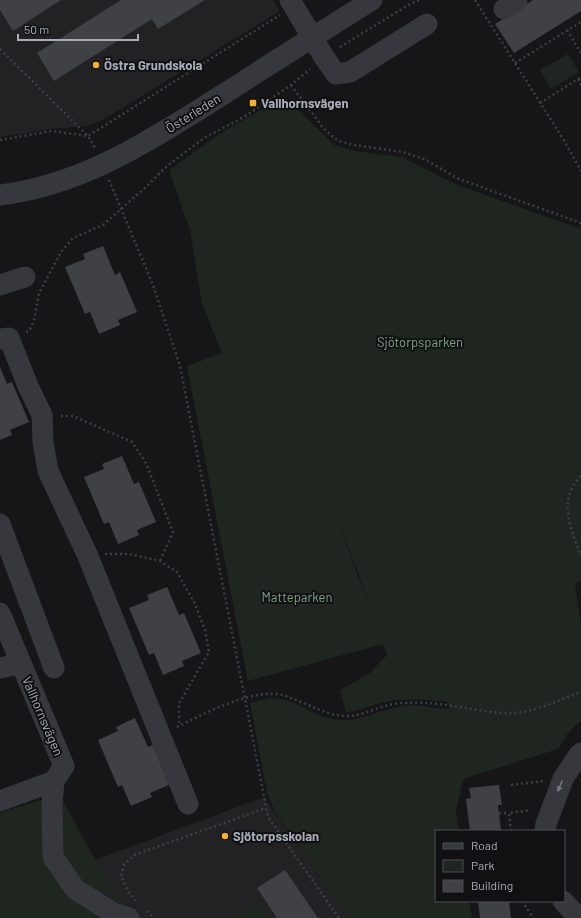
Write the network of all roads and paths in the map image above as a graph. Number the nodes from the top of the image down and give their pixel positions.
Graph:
1 (372, 0) edge
2 (420, 0) edge
3 (475, 0) edge
4 (292, 3) edge
5 (581, 22) edge
6 (427, 24) dead end
7 (567, 30) junction
8 (313, 37) junction
9 (0, 49) edge
10 (581, 52) edge
11 (324, 57) junction
12 (515, 63) junction
13 (580, 78) edge
14 (291, 85) junction
15 (581, 85) edge
16 (540, 103) junction
17 (88, 136) junction
18 (0, 140) edge
19 (95, 146) dead end
20 (581, 171) edge
21 (111, 183) dead end
22 (0, 195) edge
23 (122, 209) junction
24 (581, 223) edge
25 (25, 277) dead end
26 (0, 285) edge
27 (4, 339) edge
28 (42, 415) junction
29 (581, 476) edge
30 (0, 524) edge
31 (87, 554) junction
32 (581, 556) edge
33 (160, 561) junction
34 (0, 613) edge
35 (21, 663) junction
36 (0, 668) edge
37 (54, 668) dead end
38 (581, 692) edge
39 (245, 699) junction
40 (179, 726) junction
41 (160, 735) junction
42 (581, 753) edge
43 (563, 779) junction
44 (54, 781) junction
45 (511, 784) dead end
46 (0, 801) edge
47 (188, 804) dead end
48 (266, 808) junction
49 (552, 808) junction
50 (499, 813) dead end
51 (508, 813) junction
52 (511, 830) edge
53 (545, 830) edge
54 (523, 902) edge
55 (564, 902) edge
56 (137, 910) edge
57 (154, 918) edge
58 (339, 918) edge
59 (532, 918) edge
60 (579, 918) edge

1 - 8 street, Österleden
2 - 11 path
3 - 12 path
4 - 8 street
4 - 17 path
5 - 7 path
6 - 11 street
7 - 10 path
7 - 12 path
8 - 11 street
8 - 22 street, Österleden
9 - 17 path
11 - 14 path
12 - 16 path
13 - 15 path
13 - 16 path
14 - 23 path
14 - 24 path
16 - 20 path
17 - 18 path
17 - 19 path
21 - 23 path
23 - 27 path
23 - 39 path
25 - 26 street
27 - 28 street
28 - 31 street
28 - 33 path
29 - 32 path
30 - 37 street
31 - 33 path
31 - 41 street
33 - 40 path
34 - 35 street, Vallhornsvägen
35 - 36 street, Vallhornsvägen
35 - 44 street, Vallhornsvägen
38 - 39 path
39 - 40 path
39 - 48 path
40 - 41 path
41 - 47 street
42 - 43 street
43 - 45 path
43 -> 49 street
44 - 46 street
44 - 56 street
48 - 56 path
48 - 58 path
49 - 51 path
49 - 53 street
50 - 51 path
51 - 52 path
54 - 59 path
55 - 60 street
56 - 57 path

